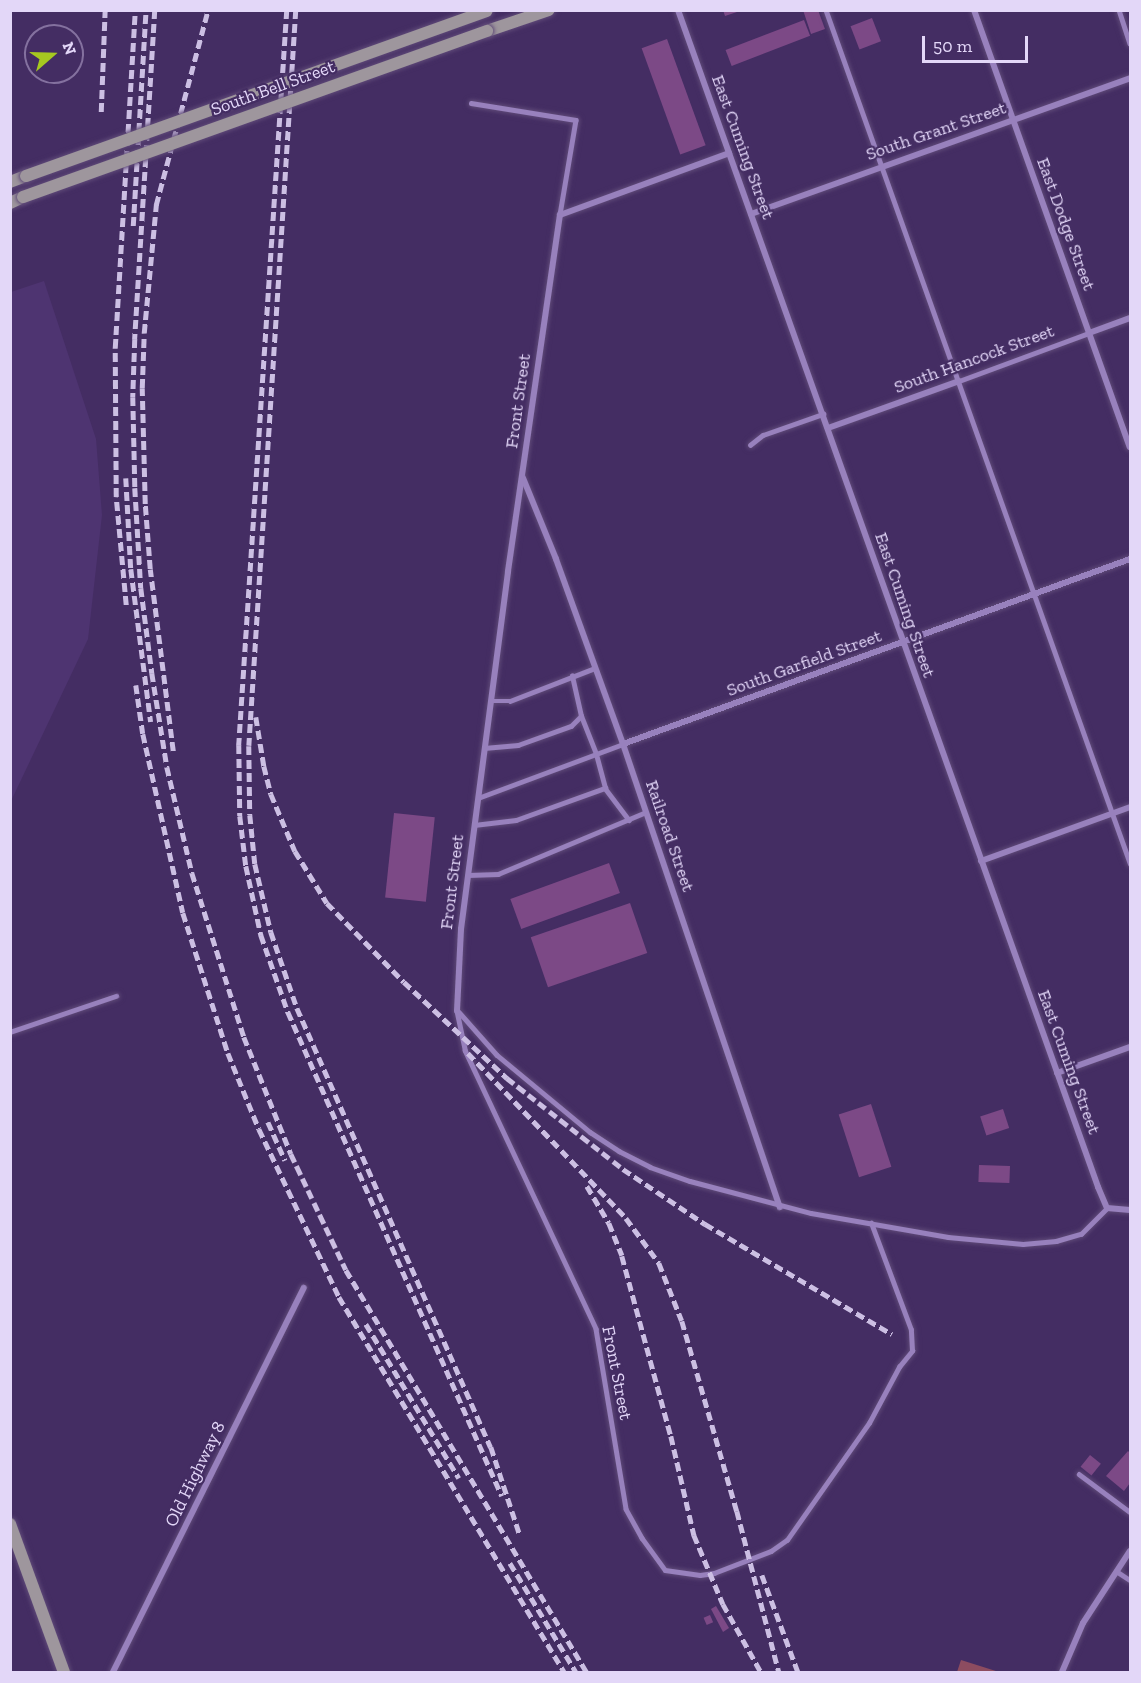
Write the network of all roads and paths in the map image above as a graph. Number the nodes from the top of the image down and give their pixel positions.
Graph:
1 (549, 10) edge
2 (678, 10) edge
3 (826, 10) edge
4 (974, 10) edge
5 (1119, 10) edge
6 (487, 11) edge
7 (1131, 44) edge
8 (1131, 78) edge
9 (471, 103) dead end
10 (1014, 120) junction
11 (729, 153) junction
12 (882, 166) junction
13 (10, 182) edge
14 (10, 203) edge
15 (751, 214) junction
16 (560, 215) junction
17 (1131, 318) edge
18 (1089, 333) junction
19 (959, 381) junction
20 (823, 414) junction
21 (828, 428) junction
22 (750, 445) dead end
23 (1131, 447) edge
24 (523, 477) junction
25 (1131, 559) edge
26 (1036, 594) junction
27 (903, 643) junction
28 (595, 668) junction
29 (572, 676) junction
30 (491, 701) junction
31 (581, 716) junction
32 (622, 744) junction
33 (484, 748) junction
34 (596, 754) junction
35 (604, 788) junction
36 (478, 798) junction
37 (1131, 807) edge
38 (646, 812) junction
39 (1112, 813) junction
40 (629, 820) junction
41 (474, 825) junction
42 (981, 861) junction
43 (1131, 863) edge
44 (468, 875) junction
45 (116, 996) dead end
46 (458, 1011) junction
47 (10, 1032) edge
48 (1131, 1047) edge
49 (1057, 1073) junction
50 (780, 1207) junction
51 (1107, 1208) junction
52 (1131, 1210) edge
53 (871, 1223) junction
54 (304, 1288) dead end
55 (1079, 1474) dead end
56 (1131, 1512) edge
57 (10, 1524) edge
58 (1131, 1551) edge
59 (1116, 1570) junction
60 (1131, 1580) edge
61 (64, 1672) edge
62 (113, 1672) edge
63 (1062, 1672) edge

1 - 14 main road, South Bell Street, bridge
2 - 11 street, East Cuming Street
3 - 12 lane
4 - 10 street, East Dodge Street
5 - 7 lane
6 - 13 main road, South Bell Street, bridge
8 - 10 street, South Grant Street
9 - 16 lane
10 - 12 street, South Grant Street
10 - 18 street, East Dodge Street
11 - 15 street, East Cuming Street
11 - 16 street
12 - 15 street, South Grant Street
12 - 19 lane
15 - 20 street, East Cuming Street
16 - 24 street, Front Street
17 - 18 street, South Hancock Street
18 - 19 lane, South Hancock Street
18 - 23 street, East Dodge Street
19 - 21 street, South Hancock Street
19 - 26 lane
20 - 21 street, East Cuming Street
20 - 22 lane
21 - 27 street, East Cuming Street
24 - 28 street, Railroad Street
24 - 30 street, Front Street
25 - 26 street, South Garfield Street
26 - 27 street, South Garfield Street
26 - 39 lane
27 - 32 street, South Garfield Street
27 - 42 street, East Cuming Street
28 - 29 lane
28 - 32 street, Railroad Street
29 - 30 lane
29 - 31 lane
30 - 33 street, Front Street
31 - 33 lane
31 - 34 lane
32 - 34 lane
32 - 38 street, Railroad Street
33 - 36 street, Front Street
34 - 35 lane
34 - 36 lane
35 - 40 lane
35 - 41 lane
36 - 41 street, Front Street
37 - 39 street
38 - 40 lane
38 - 50 street, Railroad Street
39 - 42 street
39 - 43 lane
40 - 44 lane
41 - 44 street, Front Street
42 - 49 street, East Cuming Street
44 - 46 street, Front Street
45 - 47 lane
46 - 50 lane
46 - 53 lane, Front Street
48 - 49 street
49 - 51 street, East Cuming Street
50 - 53 lane
51 - 52 street
51 - 53 lane
54 - 62 street, Old Highway 8
55 - 56 lane
57 - 61 main road
58 - 59 street
59 - 60 lane
59 - 63 street

